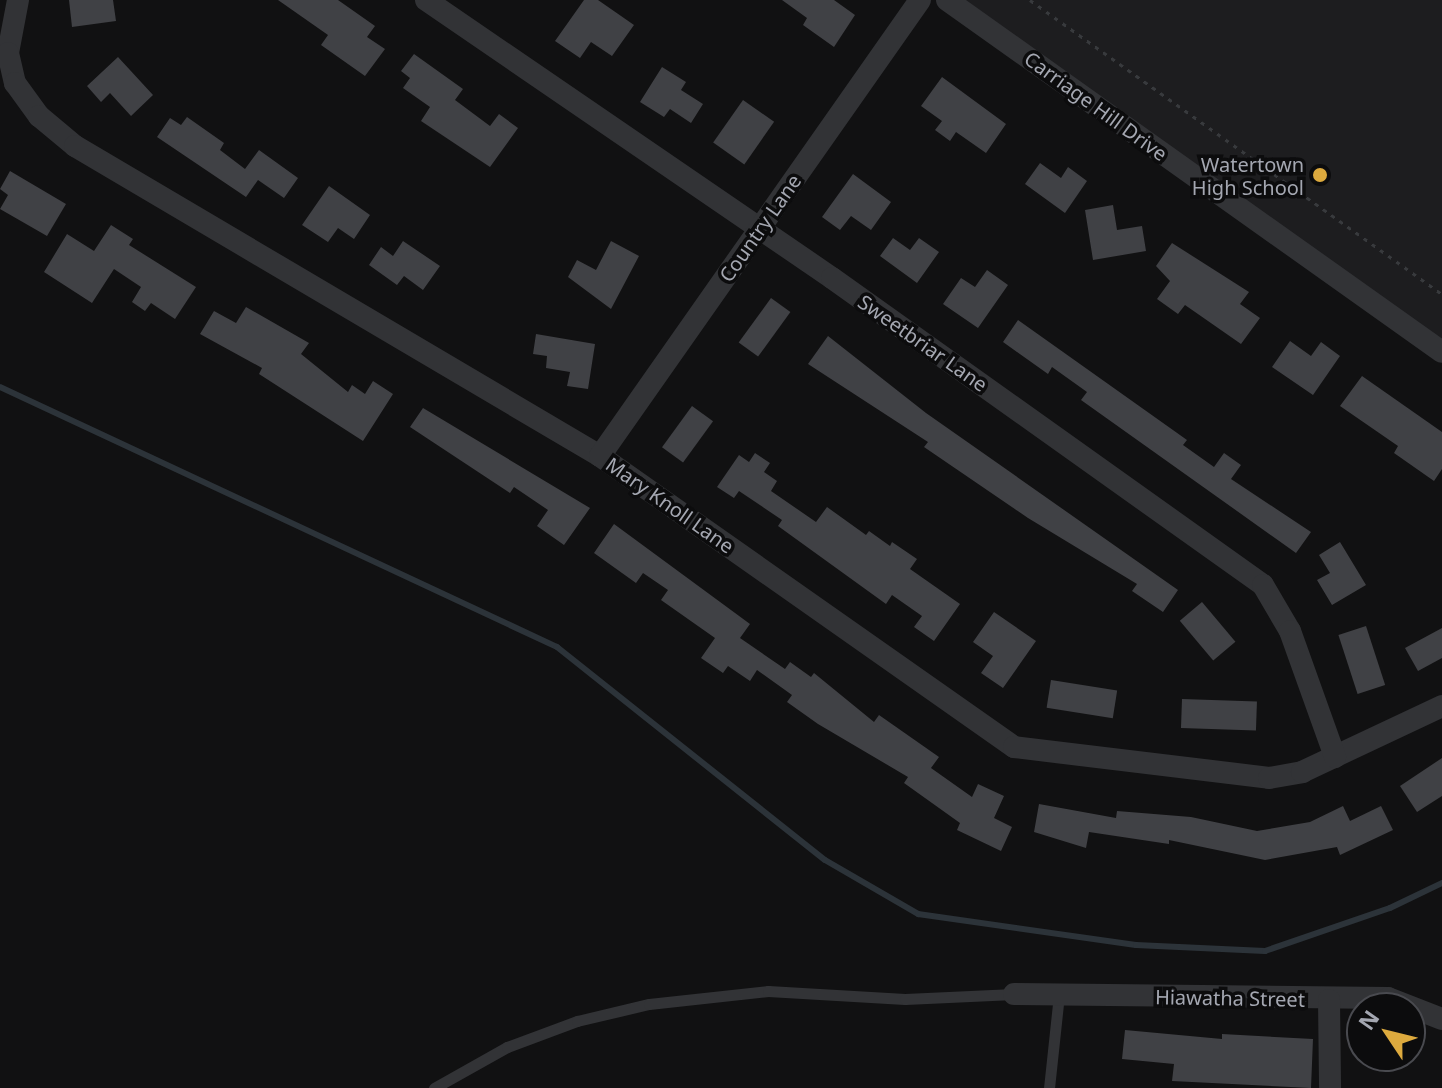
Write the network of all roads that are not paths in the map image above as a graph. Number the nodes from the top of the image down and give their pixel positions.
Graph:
1 (18, 0) edge
2 (426, 0) edge
3 (920, 0) edge
4 (947, 0) edge
5 (760, 227) junction
6 (1442, 352) edge
7 (600, 456) junction
8 (1442, 706) edge
9 (1335, 757) junction
10 (1014, 994) joint
11 (1059, 994) junction
12 (1329, 1000) junction
13 (1442, 1019) edge
14 (434, 1088) edge
15 (1049, 1088) edge
16 (1330, 1088) edge

1 - 7 street, Mary Knoll Lane
2 - 5 street, Sweetbriar Lane
3 - 5 street, Country Lane
4 - 6 street, Carriage Hill Drive
5 - 7 street, Country Lane
5 - 9 street, Sweetbriar Lane
7 - 9 street, Mary Knoll Lane
8 - 9 street, Mary Knoll Lane
10 - 11 street, Hiawatha Street
10 - 14 lane
11 - 12 street, Hiawatha Street
11 - 15 lane
12 - 13 street, Hiawatha Street
12 - 16 street

